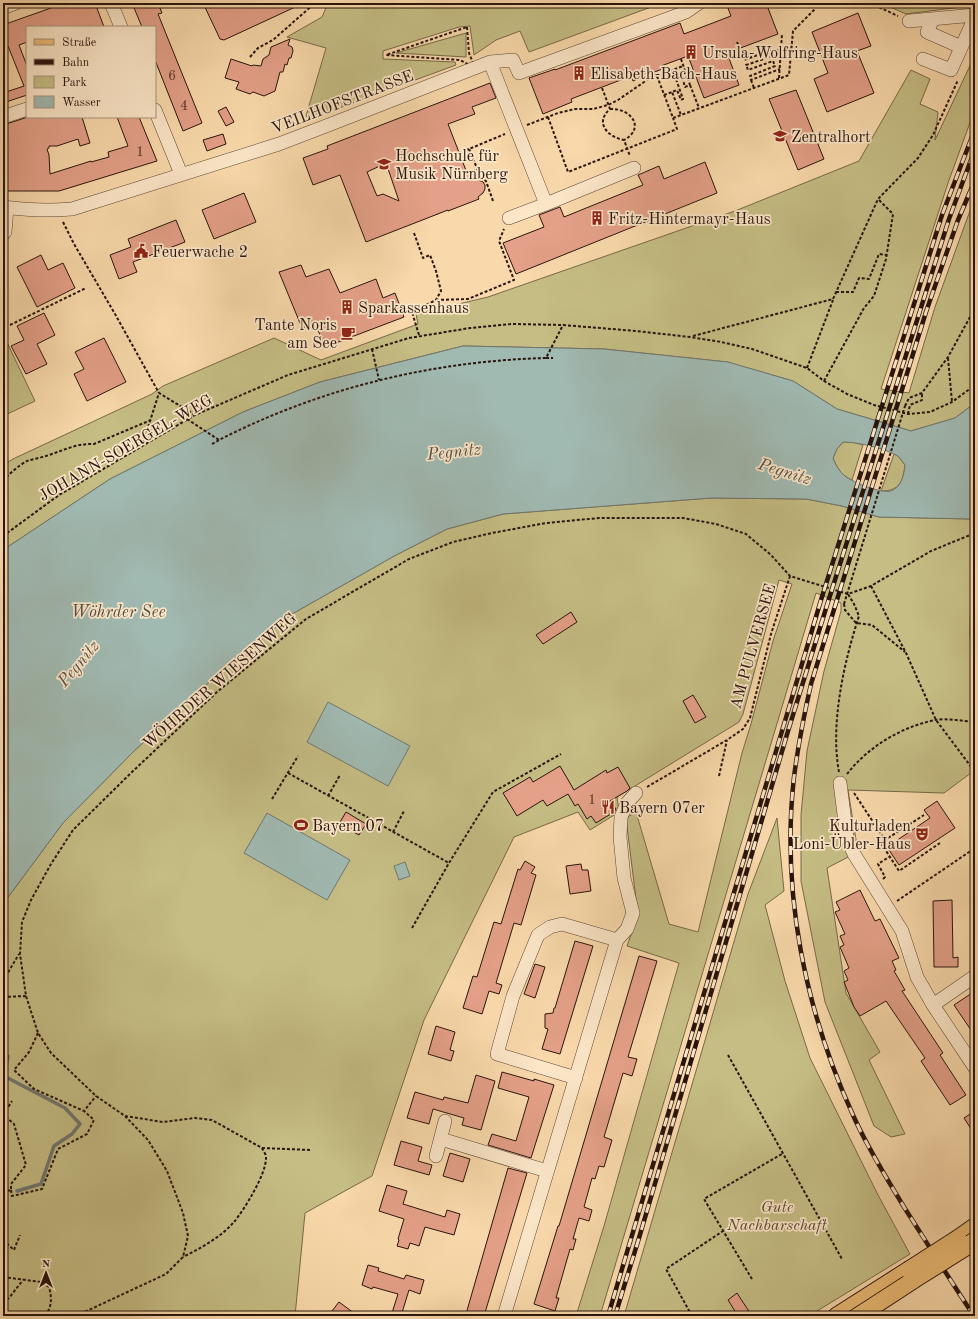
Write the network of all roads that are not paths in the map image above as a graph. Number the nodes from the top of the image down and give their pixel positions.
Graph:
1 (16, 3) edge
2 (111, 3) edge
3 (699, 3) edge
4 (3, 8) edge
5 (975, 16) edge
6 (933, 19) junction
7 (909, 21) road end
8 (121, 26) edge
9 (961, 47) junction
10 (923, 59) dead end
11 (490, 62) junction
12 (26, 109) edge
13 (156, 112) edge
14 (3, 117) edge
15 (634, 168) road end
16 (181, 174) junction
17 (546, 204) junction
18 (5, 207) edge
19 (509, 218) road end
20 (3, 234) edge
21 (840, 783) road end
22 (636, 793) road end
23 (617, 940) junction
24 (975, 976) edge
25 (934, 1004) junction
26 (975, 1068) edge
27 (576, 1078) junction
28 (446, 1121) dead end
29 (441, 1139) junction
30 (436, 1156) dead end
31 (547, 1171) junction
32 (975, 1226) edge
33 (966, 1242) edge
34 (911, 1275) junction
35 (504, 1316) edge
36 (836, 1316) edge
37 (859, 1316) edge

1 - 4 street
2 - 8 street
3 - 11 street, VEILHOFSTRASSE
5 - 6 street
5 - 9 street
6 - 7 street
6 - 9 street
9 - 10 street
11 - 16 street, VEILHOFSTRASSE
11 - 17 street
12 - 14 street
13 - 16 street
15 - 17 street
16 - 18 street, VEILHOFSTRASSE
17 - 19 street
18 - 20 street, VEILHOFSTRASSE
21 - 25 street
22 - 23 street
23 - 27 street
23 - 27 street
24 - 25 street
25 - 26 street
27 - 31 street
28 - 29 street
29 - 30 street
29 - 31 street
31 - 35 street
32 - 33 main road
33 - 34 main road, bridge
34 - 36 main road
34 - 37 main road

